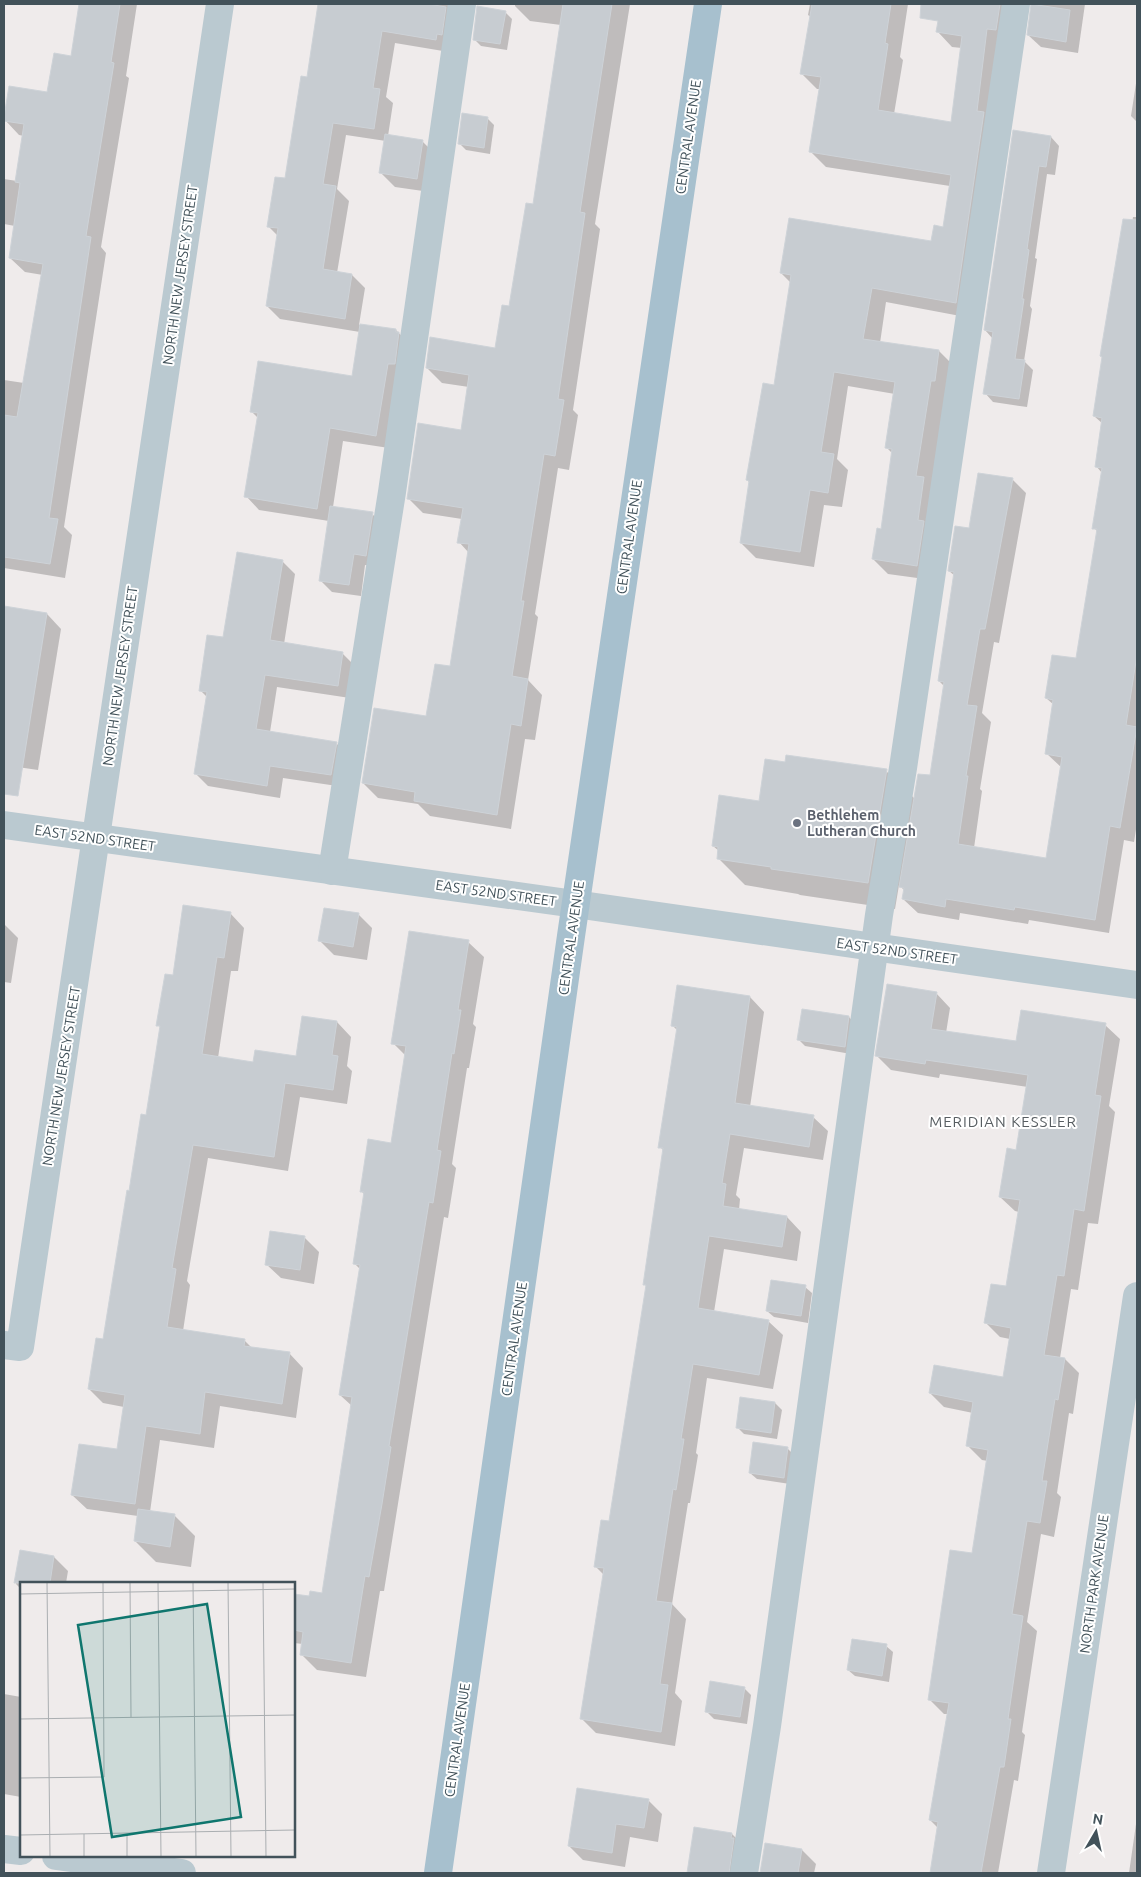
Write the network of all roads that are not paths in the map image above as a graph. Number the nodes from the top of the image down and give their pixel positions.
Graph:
1 (220, 4) edge
2 (462, 4) edge
3 (708, 4) edge
4 (1016, 4) edge
5 (4, 825) edge
6 (96, 838) junction
7 (332, 871) junction
8 (575, 904) junction
9 (874, 947) junction
10 (1137, 985) edge
11 (1137, 1296) edge
12 (12, 1346) edge
13 (4, 1848) edge
14 (20, 1851) edge
15 (62, 1857) edge
16 (137, 1870) edge
17 (182, 1873) edge
18 (438, 1873) edge
19 (744, 1873) edge
20 (1051, 1873) edge

1 - 6 street, NORTH NEW JERSEY STREET
2 - 7 street
3 - 8 main road, CENTRAL AVENUE
4 - 9 street
5 - 6 street, EAST 52ND STREET
6 - 7 street, EAST 52ND STREET
6 - 12 street, NORTH NEW JERSEY STREET
7 - 8 street, EAST 52ND STREET
8 - 9 street, EAST 52ND STREET
8 - 18 main road, CENTRAL AVENUE
9 - 10 street, EAST 52ND STREET
9 - 19 street
11 - 20 street, NORTH PARK AVENUE
13 - 14 street
15 - 16 street
16 - 17 street

